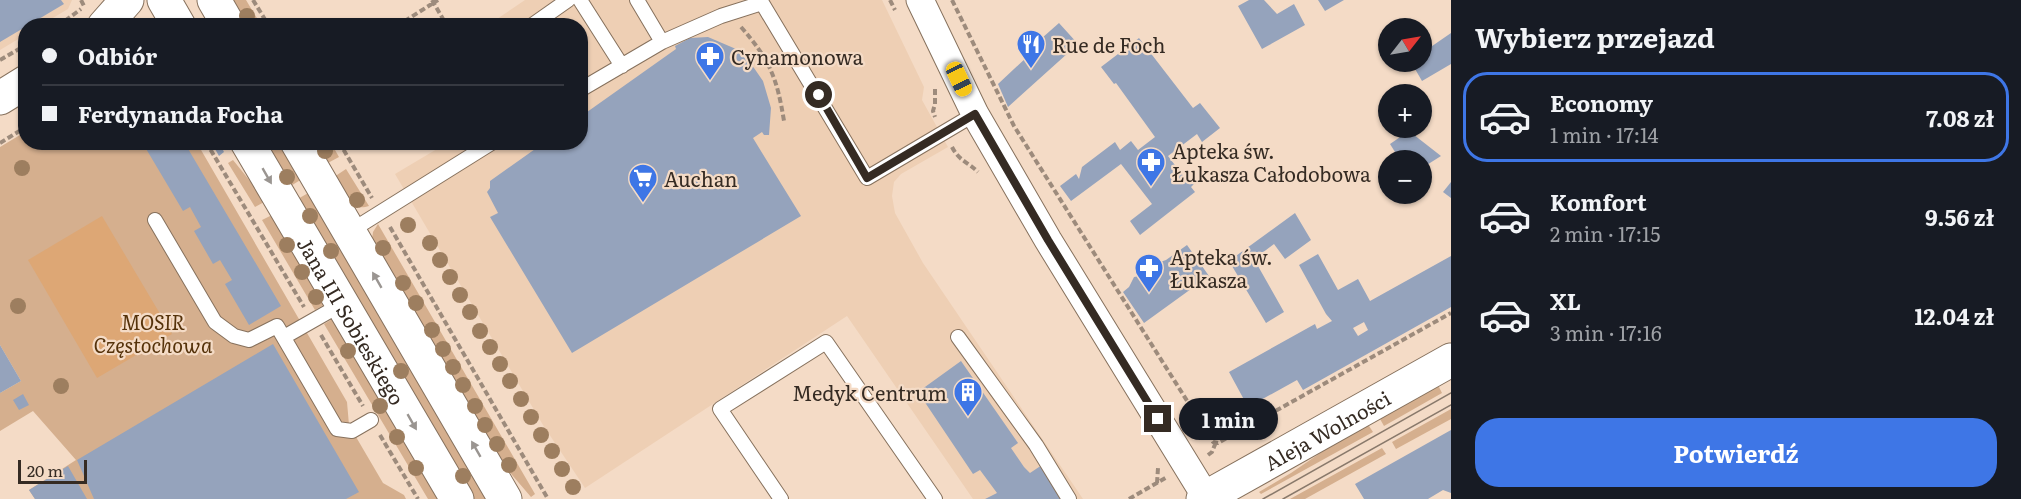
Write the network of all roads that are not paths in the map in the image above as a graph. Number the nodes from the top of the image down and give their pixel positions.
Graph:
1 (127, 0) edge
2 (164, 0) edge
3 (214, 0) edge
4 (568, 0) edge
5 (580, 0) edge
6 (637, 0) edge
7 (920, 0) edge
8 (761, 1) edge
9 (94, 16) edge
10 (174, 18) edge
11 (224, 18) edge
12 (545, 18) edge
13 (662, 42) junction
14 (622, 66) junction
15 (588, 86) edge
16 (18, 87) edge
17 (0, 98) edge
18 (18, 105) edge
19 (0, 111) edge
20 (975, 114) junction
21 (252, 150) edge
22 (302, 150) edge
23 (480, 150) edge
24 (155, 220) dead end
25 (349, 232) junction
26 (342, 304) junction
27 (284, 337) junction
28 (958, 337) dead end
29 (1451, 360) edge
30 (371, 420) dead end
31 (1205, 498) edge
32 (457, 499) edge
33 (505, 499) edge
34 (781, 499) edge
35 (935, 499) edge
36 (1069, 499) edge

1 - 9 street
2 - 10 street
3 - 11 street
4 - 12 lane
5 - 14 lane
6 - 13 lane
7 - 20 street
8 - 13 lane
8 - 20 lane
13 - 14 lane
14 - 15 lane
16 - 17 street
18 - 19 street
20 - 31 street
21 -> 26 street, Jana III Sobieskiego
22 - 25 street
23 - 25 lane
24 - 27 lane
33 -> 25 street
26 - 27 lane
26 -> 32 street, Jana III Sobieskiego
27 - 30 lane
28 - 36 lane
29 - 31 street, Aleja Wolności
34 - 35 lane

